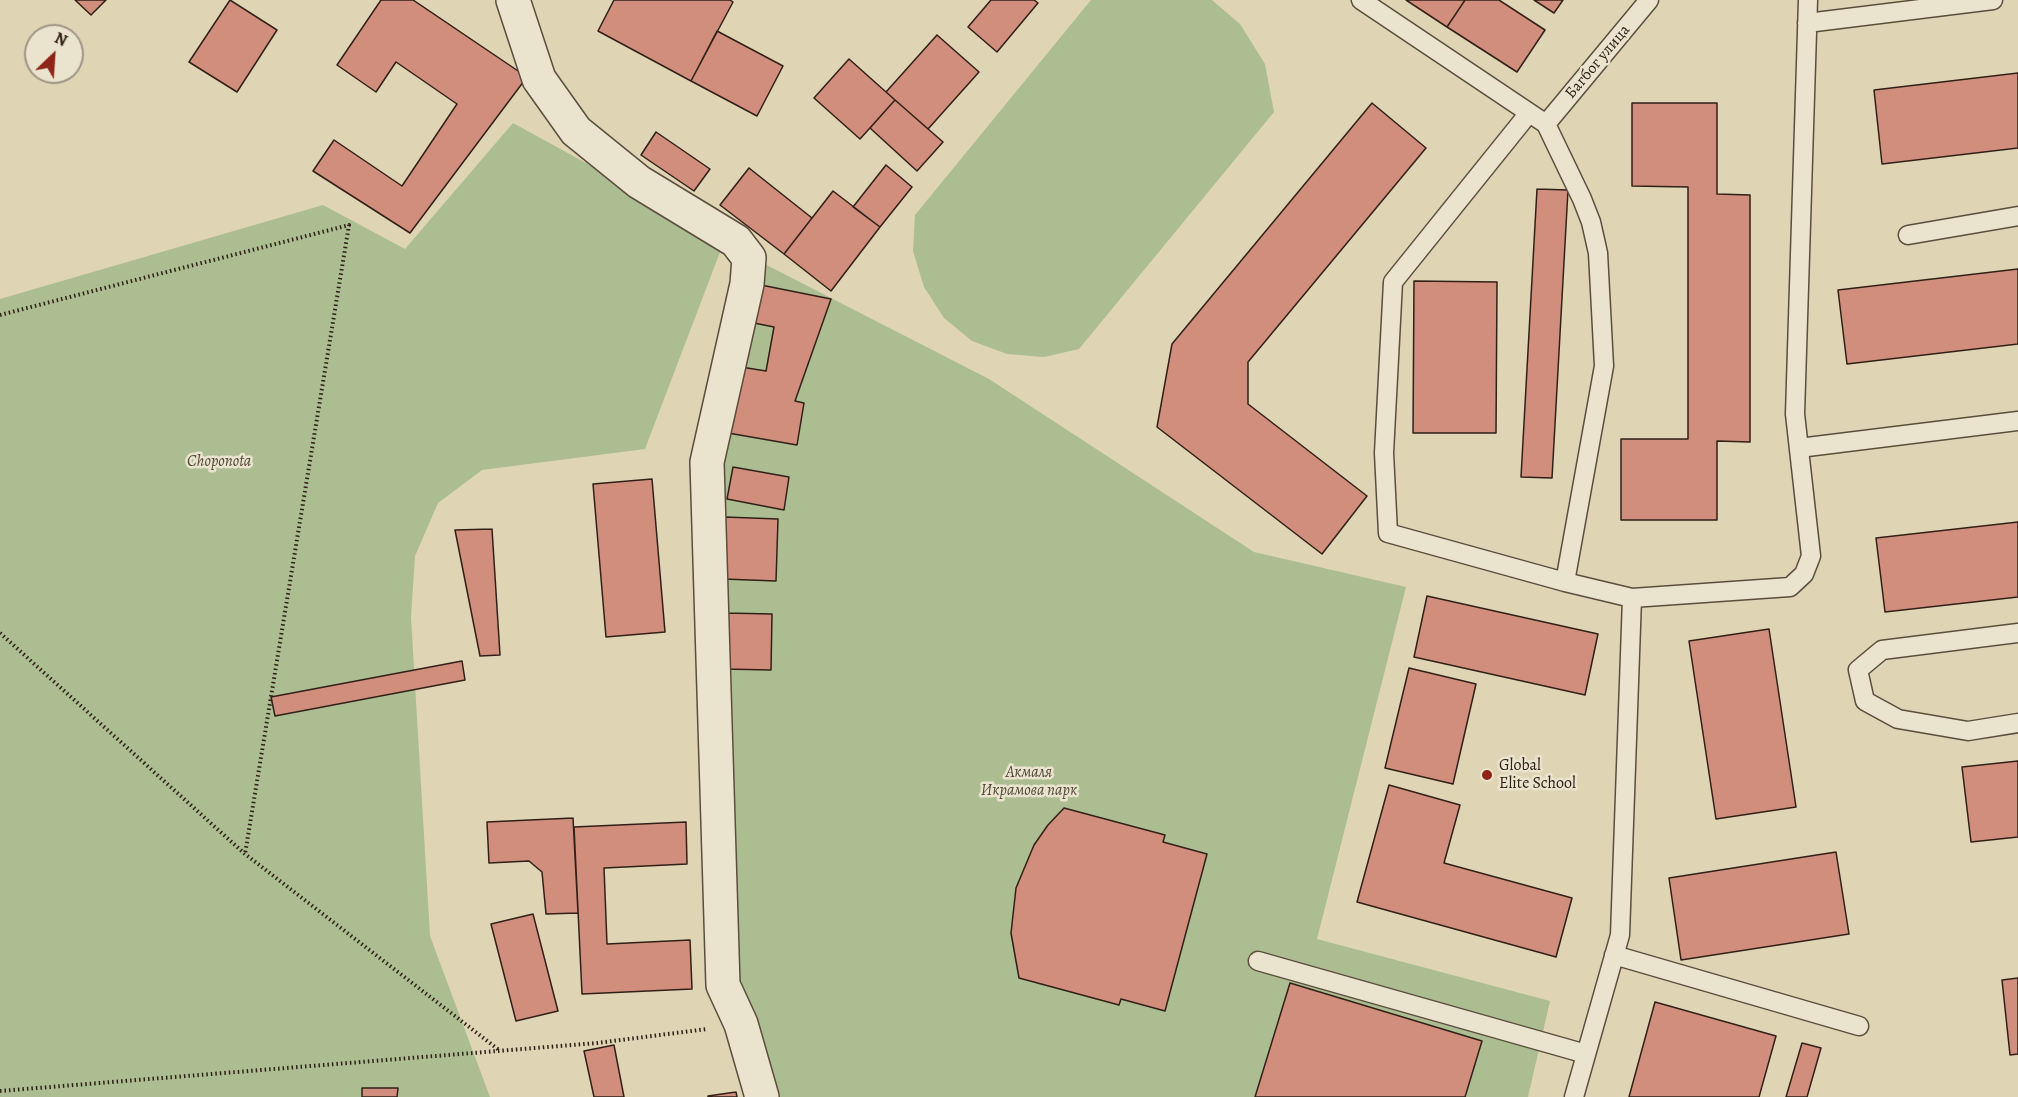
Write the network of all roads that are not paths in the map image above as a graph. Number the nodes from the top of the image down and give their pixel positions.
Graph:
1 (513, 0) edge
2 (1361, 0) edge
3 (1649, 0) edge
4 (1808, 0) edge
5 (1993, 0) edge
6 (1807, 23) junction
7 (1529, 113) junction
8 (1546, 124) junction
9 (2018, 216) edge
10 (1908, 235) dead end
11 (2018, 422) edge
12 (1799, 448) junction
13 (1565, 582) junction
14 (1632, 598) junction
15 (2018, 633) edge
16 (2018, 723) edge
17 (1614, 955) junction
18 (1258, 962) dead end
19 (1859, 1026) dead end
20 (1586, 1054) junction
21 (762, 1097) edge
22 (1574, 1097) edge

1 - 21 street
2 - 7 lane
3 - 8 lane, Багбог улица
4 - 6 lane
5 - 6 lane
6 - 12 lane
7 - 8 lane
7 - 13 lane
8 - 13 lane
9 - 10 lane
11 - 12 lane
12 - 14 lane
13 - 14 lane
14 - 17 lane
15 - 16 lane
17 - 19 lane
17 - 20 lane
18 - 20 lane
20 - 22 lane

